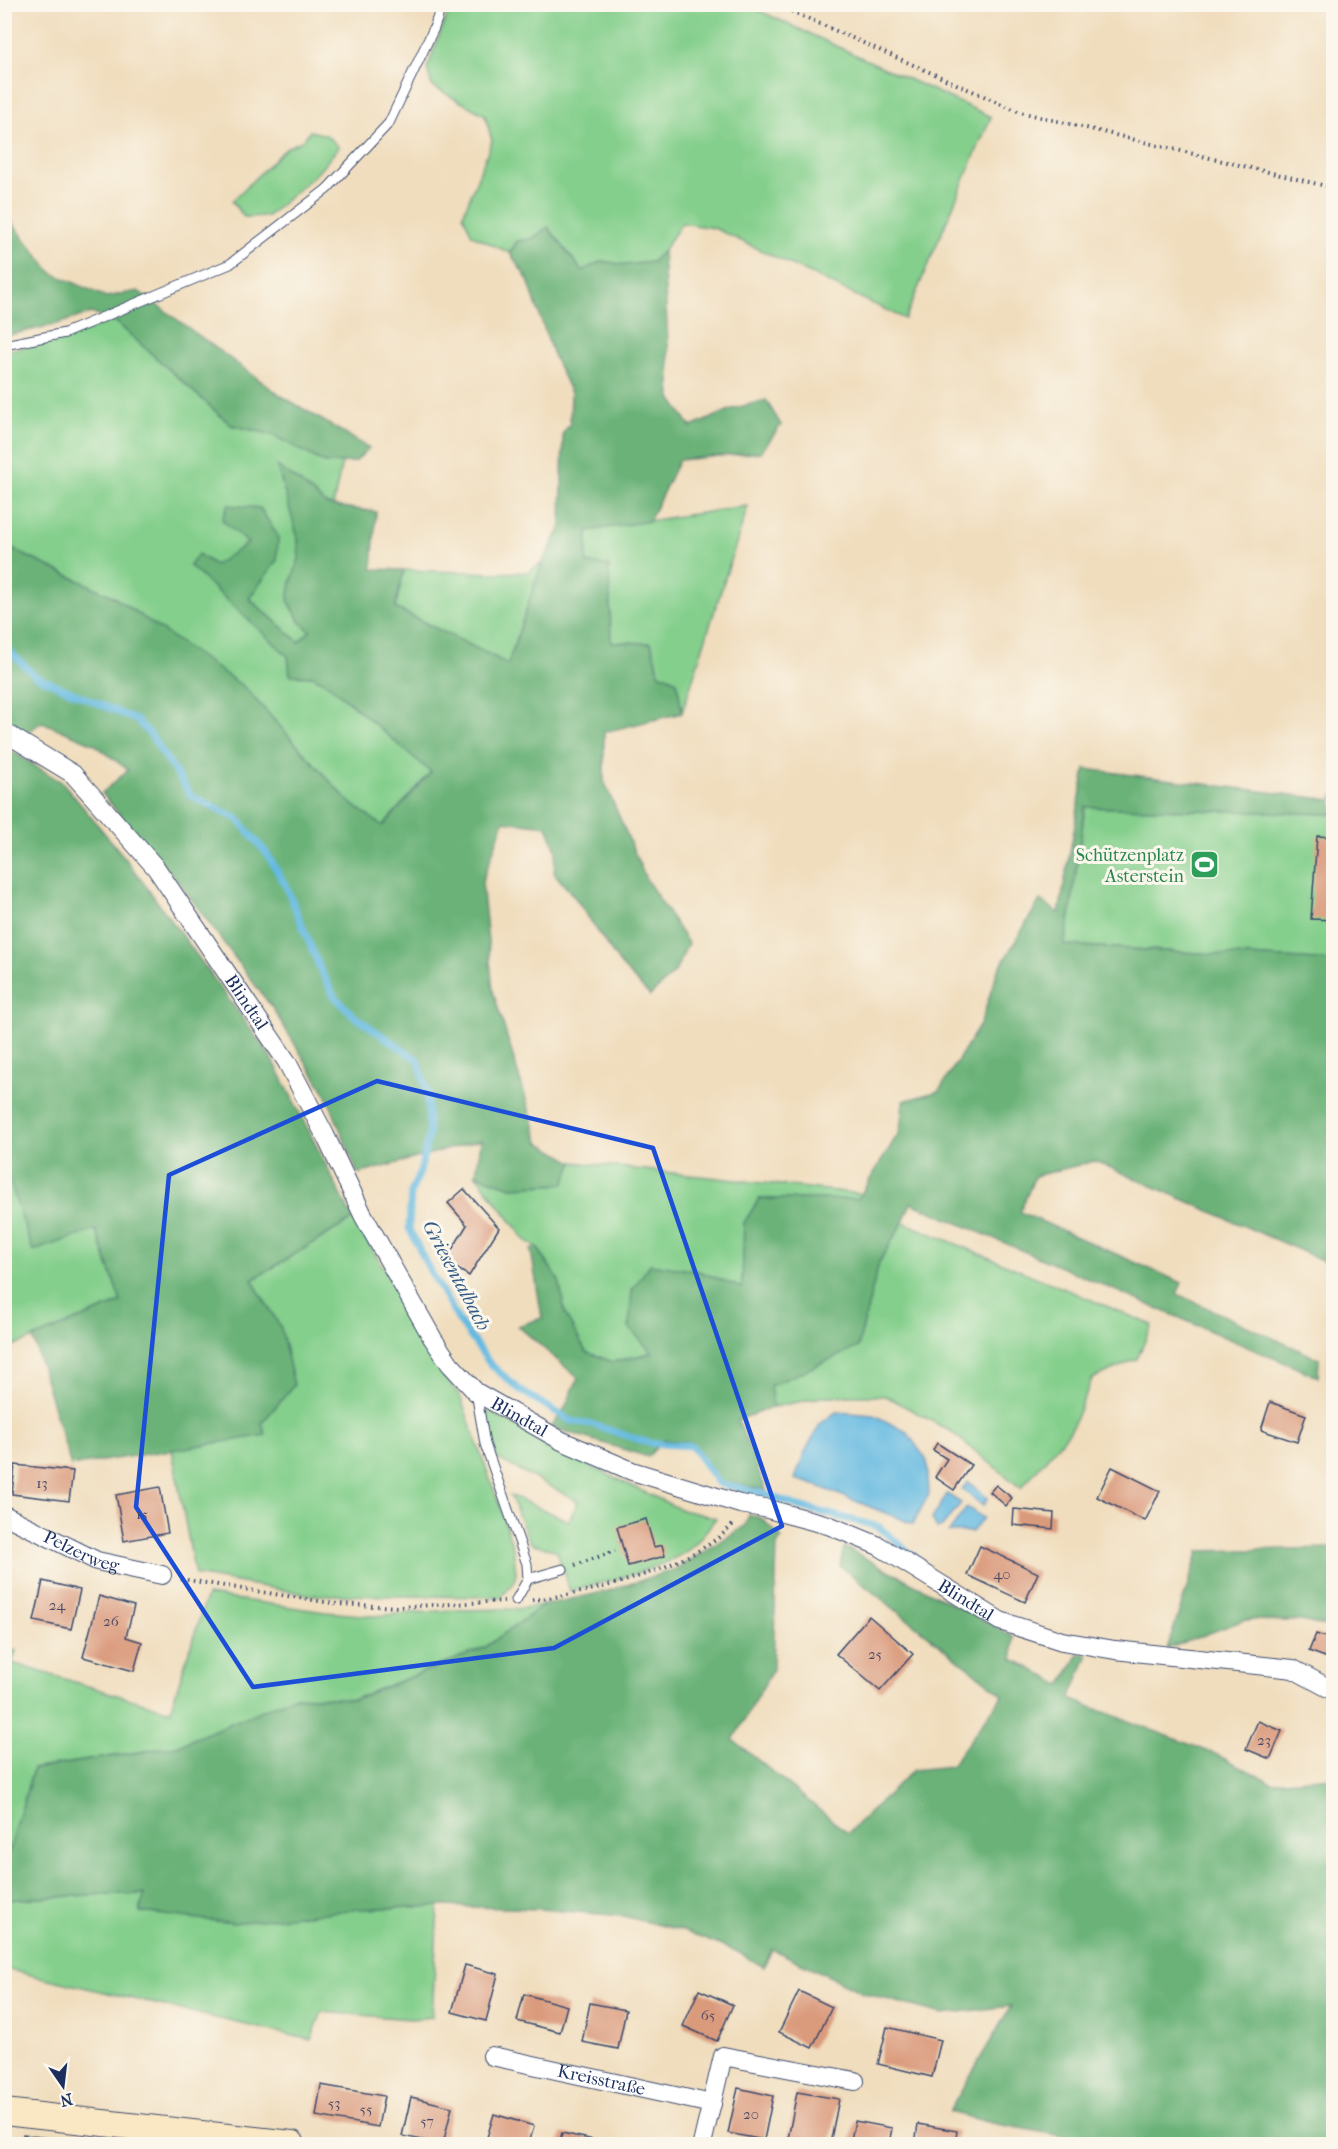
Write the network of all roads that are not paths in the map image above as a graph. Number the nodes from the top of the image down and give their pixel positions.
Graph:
1 (442, 4) edge
2 (4, 345) edge
3 (4, 732) edge
4 (476, 1392) junction
5 (4, 1515) edge
6 (563, 1569) road end
7 (162, 1575) road end
8 (528, 1579) junction
9 (516, 1600) road end
10 (1334, 1691) edge
11 (492, 2056) dead end
12 (855, 2081) dead end
13 (712, 2104) junction
14 (4, 2112) edge
15 (704, 2144) edge
16 (292, 2145) edge

1 - 2 lane
3 - 4 street, Blindtal
4 - 8 lane
4 - 10 street, Blindtal
5 - 7 street, Pelzerweg
6 - 8 lane
8 - 9 lane
11 - 13 street, Kreisstraße
12 - 13 street
13 - 15 street
14 - 16 street

